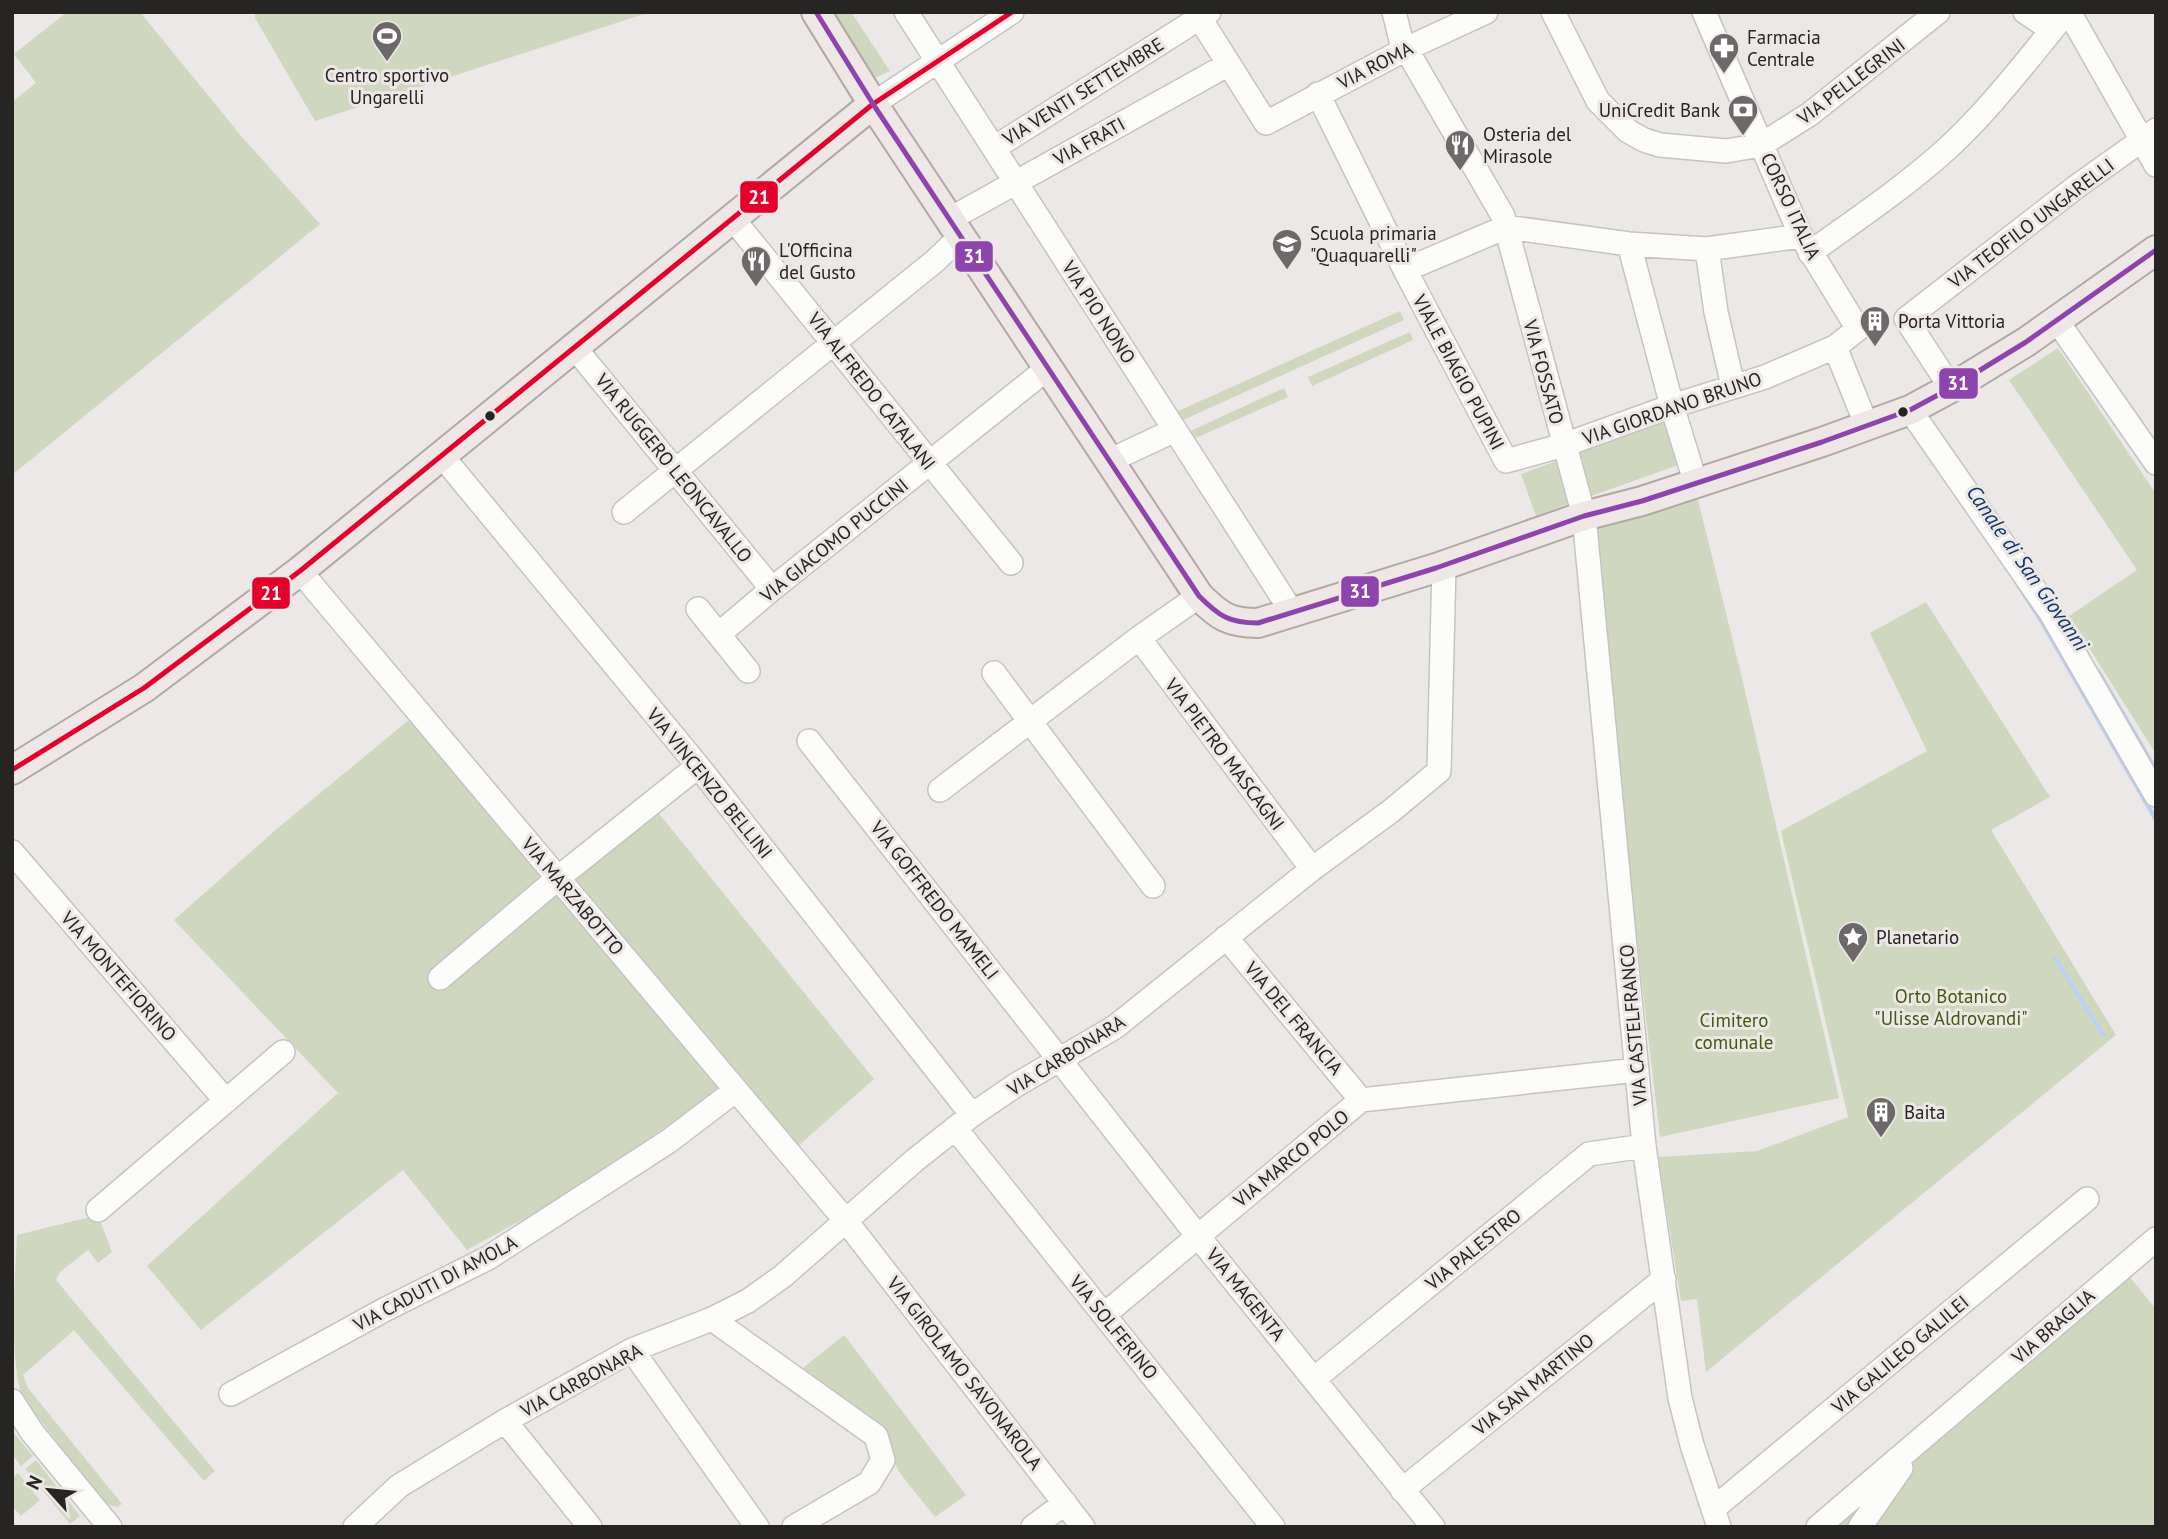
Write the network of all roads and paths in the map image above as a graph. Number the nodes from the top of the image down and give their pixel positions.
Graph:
1 (816, 12) edge
2 (906, 12) edge
3 (1394, 12) edge
4 (1486, 12) edge
5 (1553, 12) edge
6 (1704, 12) edge
7 (1938, 12) edge
8 (2025, 12) edge
9 (1010, 13) edge
10 (1202, 14) edge
11 (2063, 18) edge
12 (1406, 49) junction
13 (939, 62) junction
14 (1229, 64) junction
15 (1318, 94) junction
16 (873, 104) junction
17 (2148, 135) edge
18 (1762, 145) junction
19 (994, 148) junction
20 (2156, 165) edge
21 (1016, 182) junction
22 (733, 219) junction
23 (956, 227) junction
24 (1506, 227) junction
25 (1629, 244) junction
26 (1805, 244) junction
27 (1707, 249) junction
28 (2156, 250) edge
29 (1405, 270) junction
30 (2057, 321) junction
31 (835, 343) junction
32 (1835, 346) junction
33 (575, 348) junction
34 (1048, 368) junction
35 (1733, 386) junction
36 (1951, 388) junction
37 (1672, 406) junction
38 (1910, 410) junction
39 (1867, 426) junction
40 (1175, 430) junction
41 (1564, 446) junction
42 (442, 456) junction
43 (1109, 461) junction
44 (1506, 461) joint
45 (2156, 463) edge
46 (929, 464) junction
47 (676, 469) junction
48 (1696, 484) junction
49 (624, 512) dead end
50 (1584, 516) junction
51 (1012, 563) dead end
52 (1444, 565) junction
53 (300, 571) junction
54 (772, 589) junction
55 (1199, 596) junction
56 (698, 609) dead end
57 (1292, 612) junction
58 (719, 635) junction
59 (1139, 638) junction
60 (748, 671) dead end
61 (994, 673) dead end
62 (1030, 722) junction
63 (809, 741) dead end
64 (16, 766) edge
65 (698, 766) junction
66 (940, 790) dead end
67 (2156, 795) edge
68 (12, 852) edge
69 (1312, 869) junction
70 (558, 878) junction
71 (1153, 887) dead end
72 (1226, 937) junction
73 (440, 978) dead end
74 (283, 1052) dead end
75 (1060, 1060) junction
76 (1637, 1070) junction
77 (736, 1090) junction
78 (1361, 1100) junction
79 (226, 1101) junction
80 (964, 1122) junction
81 (1644, 1146) junction
82 (2087, 1199) dead end
83 (98, 1210) dead end
84 (846, 1220) junction
85 (1198, 1234) junction
86 (2156, 1239) edge
87 (1664, 1279) junction
88 (1105, 1314) junction
89 (712, 1320) junction
90 (632, 1350) junction
91 (1314, 1379) junction
92 (231, 1394) dead end
93 (12, 1401) edge
94 (1951, 1415) junction
95 (505, 1421) junction
96 (1402, 1490) junction
97 (1065, 1503) junction
98 (1718, 1520) edge
99 (110, 1527) edge
100 (355, 1527) edge
101 (590, 1527) edge
102 (757, 1527) edge
103 (794, 1527) edge
104 (1033, 1527) edge
105 (1083, 1527) edge
106 (1273, 1527) edge
107 (1433, 1527) edge
108 (1818, 1527) edge
109 (1860, 1527) edge
110 (1872, 1527) edge

1 - 16 main road
2 - 13 street, VIA PIO NONO
3 - 12 street, VIA FOSSATO
4 - 12 street, VIA ROMA
5 - 18 street
6 - 18 street, CORSO ITALIA
7 - 18 street, VIA PELLEGRINI
8 - 11 street
9 - 13 street
10 - 14 street
10 - 19 street, VIA VENTI SETTEMBRE
11 - 17 street
11 - 26 street
12 - 15 street, VIA ROMA
12 - 24 street, VIA FOSSATO
13 - 16 street
13 - 19 street, VIA PIO NONO
14 - 15 street, VIA ROMA
14 - 21 street, VIA FRATI
15 - 29 street, VIALE BIAGIO PUPINI
16 - 22 main road
16 - 23 main road
17 - 20 street
17 - 36 street, VIA TEOFILO UNGARELLI
18 - 26 street, CORSO ITALIA
19 - 21 street, VIA PIO NONO
21 - 23 street, VIA FRATI
21 - 40 street, VIA PIO NONO
22 - 31 street, VIA ALFREDO CATALANI
22 - 33 main road
23 - 31 street, VIA FRATI
23 - 34 main road
24 - 25 street
24 - 29 street
24 - 41 street, VIA FOSSATO
25 - 27 street
25 - 37 street
26 - 27 street
26 - 32 street, CORSO ITALIA
27 - 35 street
28 - 30 main road
29 - 44 street, VIALE BIAGIO PUPINI
30 - 36 main road
30 - 45 street
31 - 46 street, VIA ALFREDO CATALANI
31 - 47 street, VIA FRATI
32 - 35 street, VIA GIORDANO BRUNO
32 - 39 street
33 - 42 main road
33 - 47 street, VIA RUGGERO LEONCAVALLO
34 - 43 main road
34 - 46 street, VIA GIACOMO PUCCINI
35 - 37 street, VIA GIORDANO BRUNO
36 - 38 main road
37 - 41 street, VIA GIORDANO BRUNO
37 - 48 street
38 - 39 main road
38 - 67 street
39 - 48 main road
40 - 43 street
40 - 57 street, VIA PIO NONO
41 - 44 street, VIA GIORDANO BRUNO
41 - 50 street, VIA FOSSATO
42 - 53 main road
42 - 65 street, VIA VINCENZO BELLINI
43 - 55 main road
46 - 51 street, VIA ALFREDO CATALANI
46 - 54 street, VIA GIACOMO PUCCINI
47 - 49 street, VIA FRATI
47 - 54 street, VIA RUGGERO LEONCAVALLO
48 - 50 main road
50 - 52 main road
50 - 76 street, VIA CASTELFRANCO
52 - 57 main road
52 - 69 street, VIA CARBONARA
53 - 64 main road
53 - 70 street, VIA MARZABOTTO
54 - 58 street, VIA GIACOMO PUCCINI
55 - 57 main road
55 - 59 street
56 - 58 street
58 - 60 street
59 - 62 street
59 - 69 street, VIA PIETRO MASCAGNI
61 - 62 street
62 - 66 street
62 - 71 street
63 - 75 street, VIA GOFFREDO MAMELI
65 - 70 street
65 - 80 street, VIA VINCENZO BELLINI
68 - 79 street, VIA MONTEFIORINO
69 - 72 street, VIA CARBONARA
70 - 73 street
70 - 77 street, VIA MARZABOTTO
72 - 75 street, VIA CARBONARA
72 - 78 street, VIA DEL FRANCIA
74 - 79 street
75 - 80 street, VIA CARBONARA
75 - 85 street, VIA MAGENTA
76 - 78 street, VIA MARCO POLO
76 - 81 street, VIA CASTELFRANCO
77 - 84 street, VIA MARZABOTTO
77 - 92 street, VIA CADUTI DI AMOLA
78 - 85 street, VIA MARCO POLO
79 - 83 street
80 - 84 street, VIA CARBONARA
80 - 88 street, VIA SOLFERINO
81 - 87 street, VIA CASTELFRANCO
81 - 91 street, VIA PALESTRO
82 - 98 street, VIA GALILEO GALILEI
84 - 89 street, VIA CARBONARA
84 - 97 street, VIA GIROLAMO SAVONAROLA
85 - 88 street, VIA MARCO POLO
85 - 91 street, VIA MAGENTA
86 - 94 street, VIA BRAGLIA
87 - 96 street, VIA SAN MARTINO
87 - 98 street, VIA CASTELFRANCO
88 - 106 street, VIA SOLFERINO
89 - 90 street, VIA CARBONARA
89 - 103 street
90 - 95 street, VIA CARBONARA
90 - 102 street
91 - 96 street, VIA MAGENTA
93 - 99 street
94 - 108 street, VIA BRAGLIA
94 - 109 street, VIA BRAGLIA
94 - 110 street
95 - 100 street, VIA CARBONARA
95 - 101 street, VIA CARBONARA
96 - 107 street, VIA MAGENTA
97 - 104 street
97 - 105 street, VIA GIROLAMO SAVONAROLA

